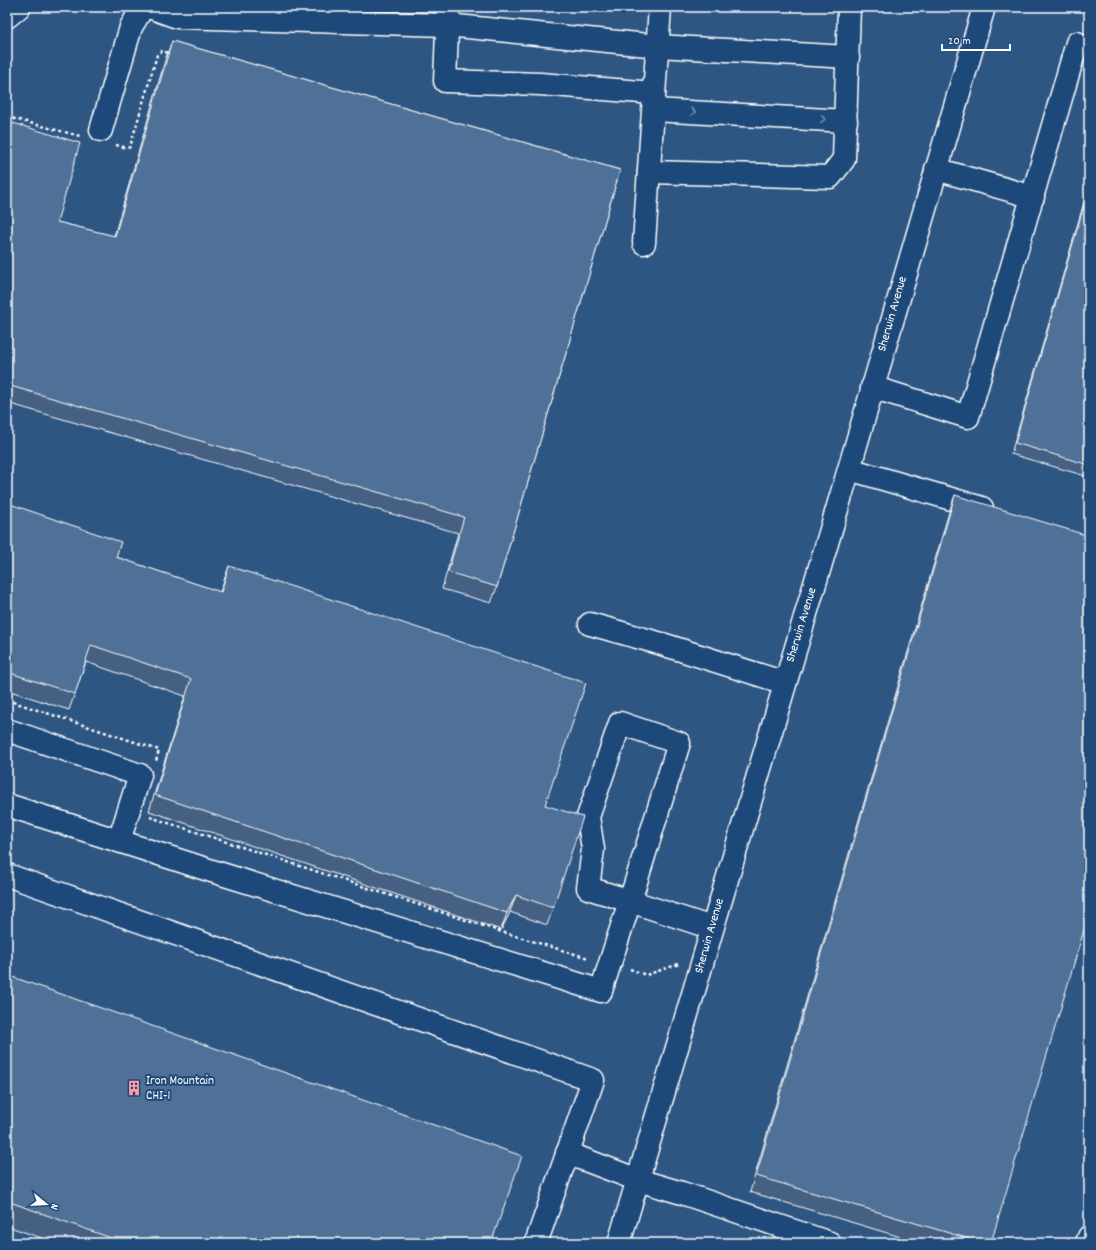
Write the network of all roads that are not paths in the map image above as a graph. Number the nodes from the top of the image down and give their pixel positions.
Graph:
1 (19, 7) edge
2 (143, 7) edge
3 (149, 7) edge
4 (660, 7) edge
5 (850, 7) edge
6 (984, 7) edge
7 (448, 16) edge
8 (7, 17) edge
9 (1077, 43) dead end
10 (658, 46) junction
11 (848, 57) junction
12 (654, 101) junction
13 (846, 121) junction
14 (98, 137) road end
15 (936, 169) junction
16 (649, 172) junction
17 (1033, 197) junction
18 (644, 243) dead end
19 (872, 387) junction
20 (849, 469) junction
21 (998, 512) edge
22 (590, 624) dead end
23 (784, 683) junction
24 (7, 730) edge
25 (7, 805) edge
26 (119, 841) junction
27 (7, 875) edge
28 (630, 901) junction
29 (712, 928) junction
30 (567, 1153) junction
31 (638, 1180) junction
32 (1089, 1237) edge
33 (536, 1243) edge
34 (619, 1243) edge
35 (830, 1243) edge
36 (1087, 1243) edge

1 - 8 street
2 - 14 street
3 - 7 street
4 - 10 street
5 - 11 street
6 - 15 street, Sherwin Avenue
7 - 10 street
7 - 12 street
9 - 17 street
10 - 11 street
10 - 12 street
11 - 13 street
12 -> 13 street
12 - 16 street
13 - 16 street
15 - 17 street
15 - 19 street, Sherwin Avenue
16 - 18 street
17 - 19 street
19 - 20 street, Sherwin Avenue
20 - 21 street
20 - 23 street, Sherwin Avenue
22 - 23 street
23 - 29 street, Sherwin Avenue
24 - 26 street
25 - 26 street
26 - 28 street
27 - 30 street
28 - 28 street
28 - 29 street
29 - 31 street, Sherwin Avenue
30 - 31 street
30 - 33 street
31 - 34 street, Sherwin Avenue
31 - 35 street
32 - 36 street

